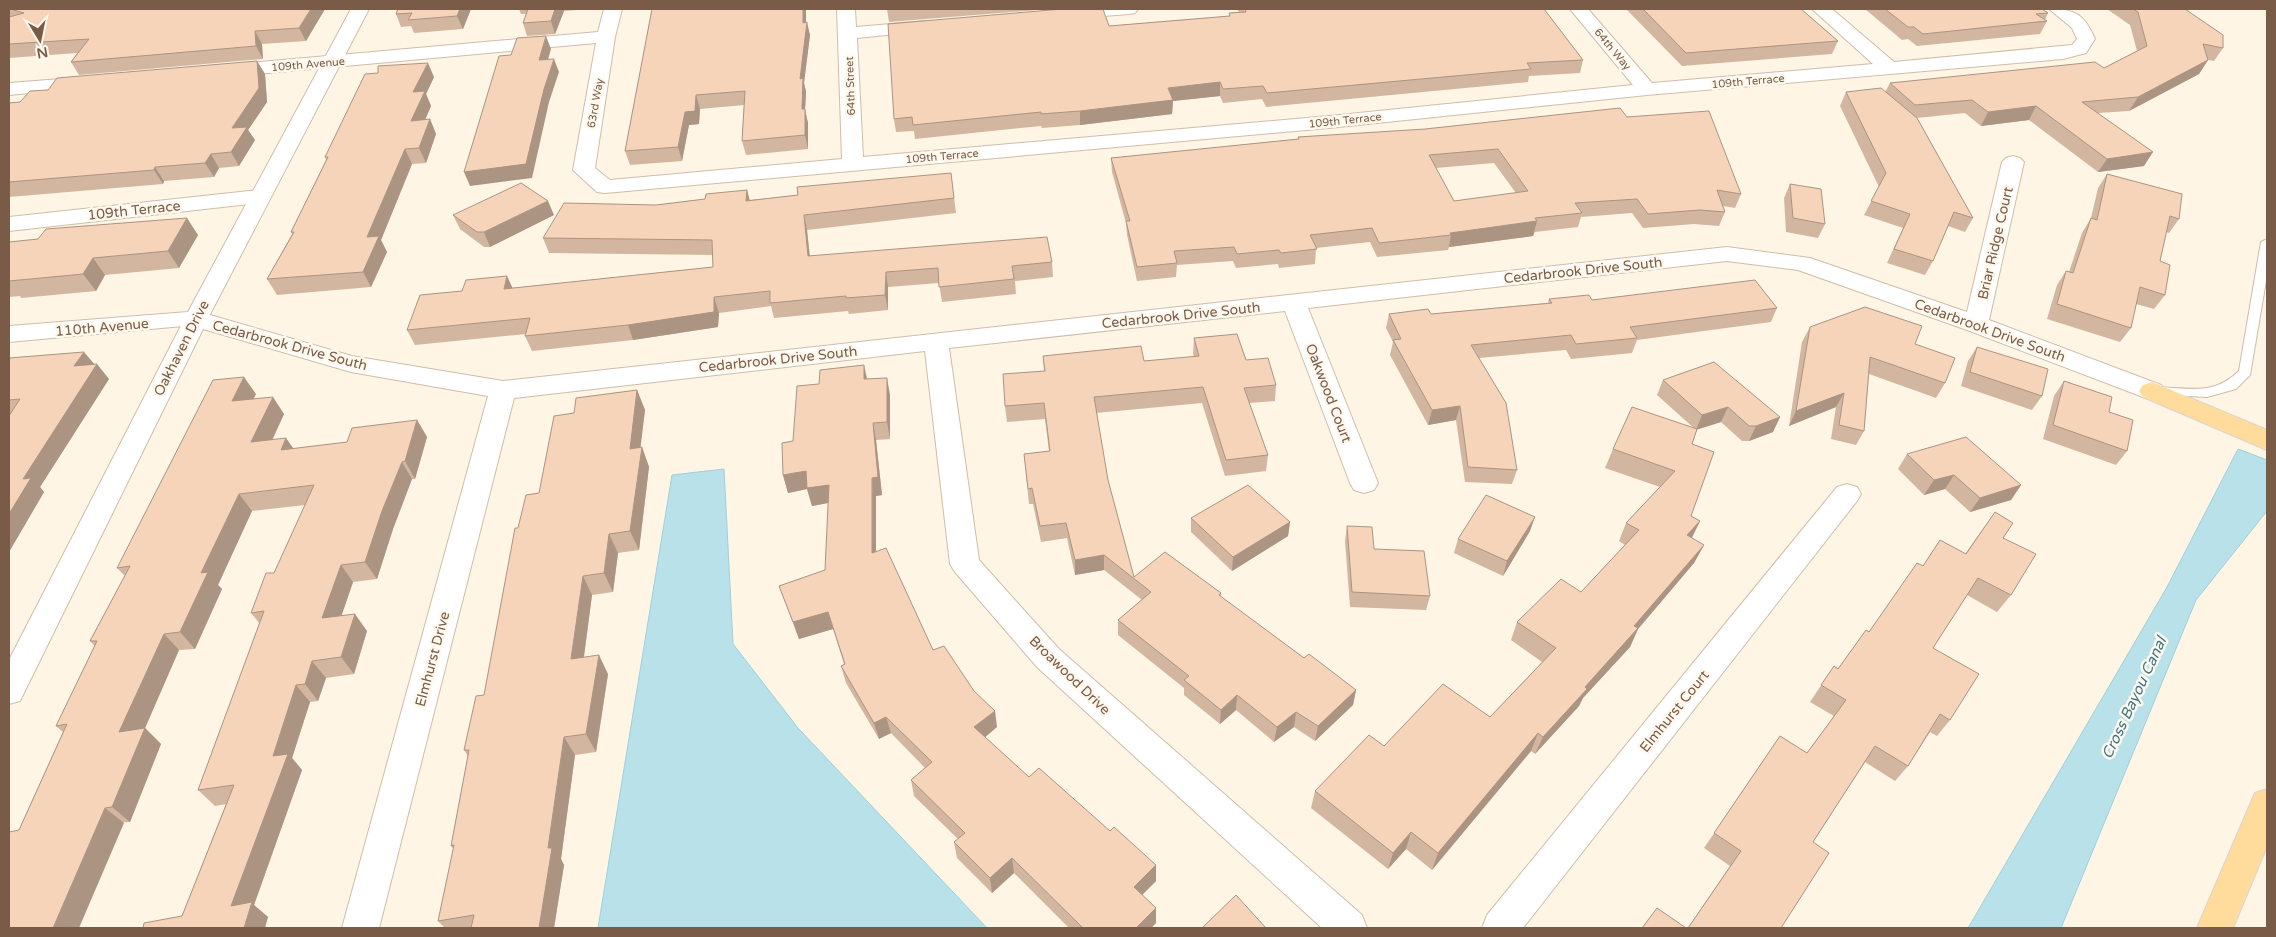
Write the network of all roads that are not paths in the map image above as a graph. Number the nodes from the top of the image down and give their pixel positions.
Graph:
1 (360, 9) edge
2 (613, 9) edge
3 (846, 9) edge
4 (1129, 9) edge
5 (1579, 9) edge
6 (1821, 9) edge
7 (2058, 9) edge
8 (1046, 16) edge
9 (947, 24) edge
10 (848, 33) junction
11 (606, 37) junction
12 (332, 62) junction
13 (1891, 69) junction
14 (205, 73) edge
15 (107, 81) edge
16 (9, 89) edge
17 (1647, 89) junction
18 (2013, 162) dead end
19 (853, 164) junction
20 (605, 187) joint
21 (259, 197) junction
22 (9, 224) edge
23 (2267, 242) edge
24 (1294, 302) junction
25 (196, 319) junction
26 (1976, 324) junction
27 (9, 334) edge
28 (936, 342) junction
29 (503, 390) junction
30 (2152, 391) junction
31 (2267, 440) edge
32 (1364, 483) dead end
33 (1847, 494) dead end
34 (9, 691) edge
35 (2267, 804) edge
36 (361, 928) edge
37 (1349, 928) edge
38 (1500, 928) edge
39 (2215, 928) edge

1 - 12 street, Oakhaven Drive
2 - 11 street, 63rd Way
3 - 10 street, 64th Street
4 - 8 street
5 - 17 street, 64th Way
6 - 13 street
7 - 13 street, 109th Terrace
9 - 10 street
10 - 19 street, 64th Street
11 - 12 street, 109th Avenue
11 - 20 street, 63rd Way
12 - 14 street, 109th Avenue
12 - 21 street, Oakhaven Drive
13 - 17 street, 109th Terrace
15 - 16 street
17 - 19 street, 109th Terrace
18 - 26 street, Briar Ridge Court
19 - 20 street, 109th Terrace
21 - 22 street, 109th Terrace
21 - 25 street, Oakhaven Drive
23 - 30 lane
24 - 26 street, Cedarbrook Drive South
24 - 28 street, Cedarbrook Drive South
24 - 32 street, Oakwood Court
25 - 27 street, 110th Avenue
25 - 29 street, Cedarbrook Drive South
25 - 34 street, Oakhaven Drive
26 - 30 street, Cedarbrook Drive South
28 - 29 street, Cedarbrook Drive South
28 - 37 street, Broawood Drive
29 - 36 street, Elmhurst Drive
30 - 31 main road
33 - 38 street, Elmhurst Court
35 - 39 main road

